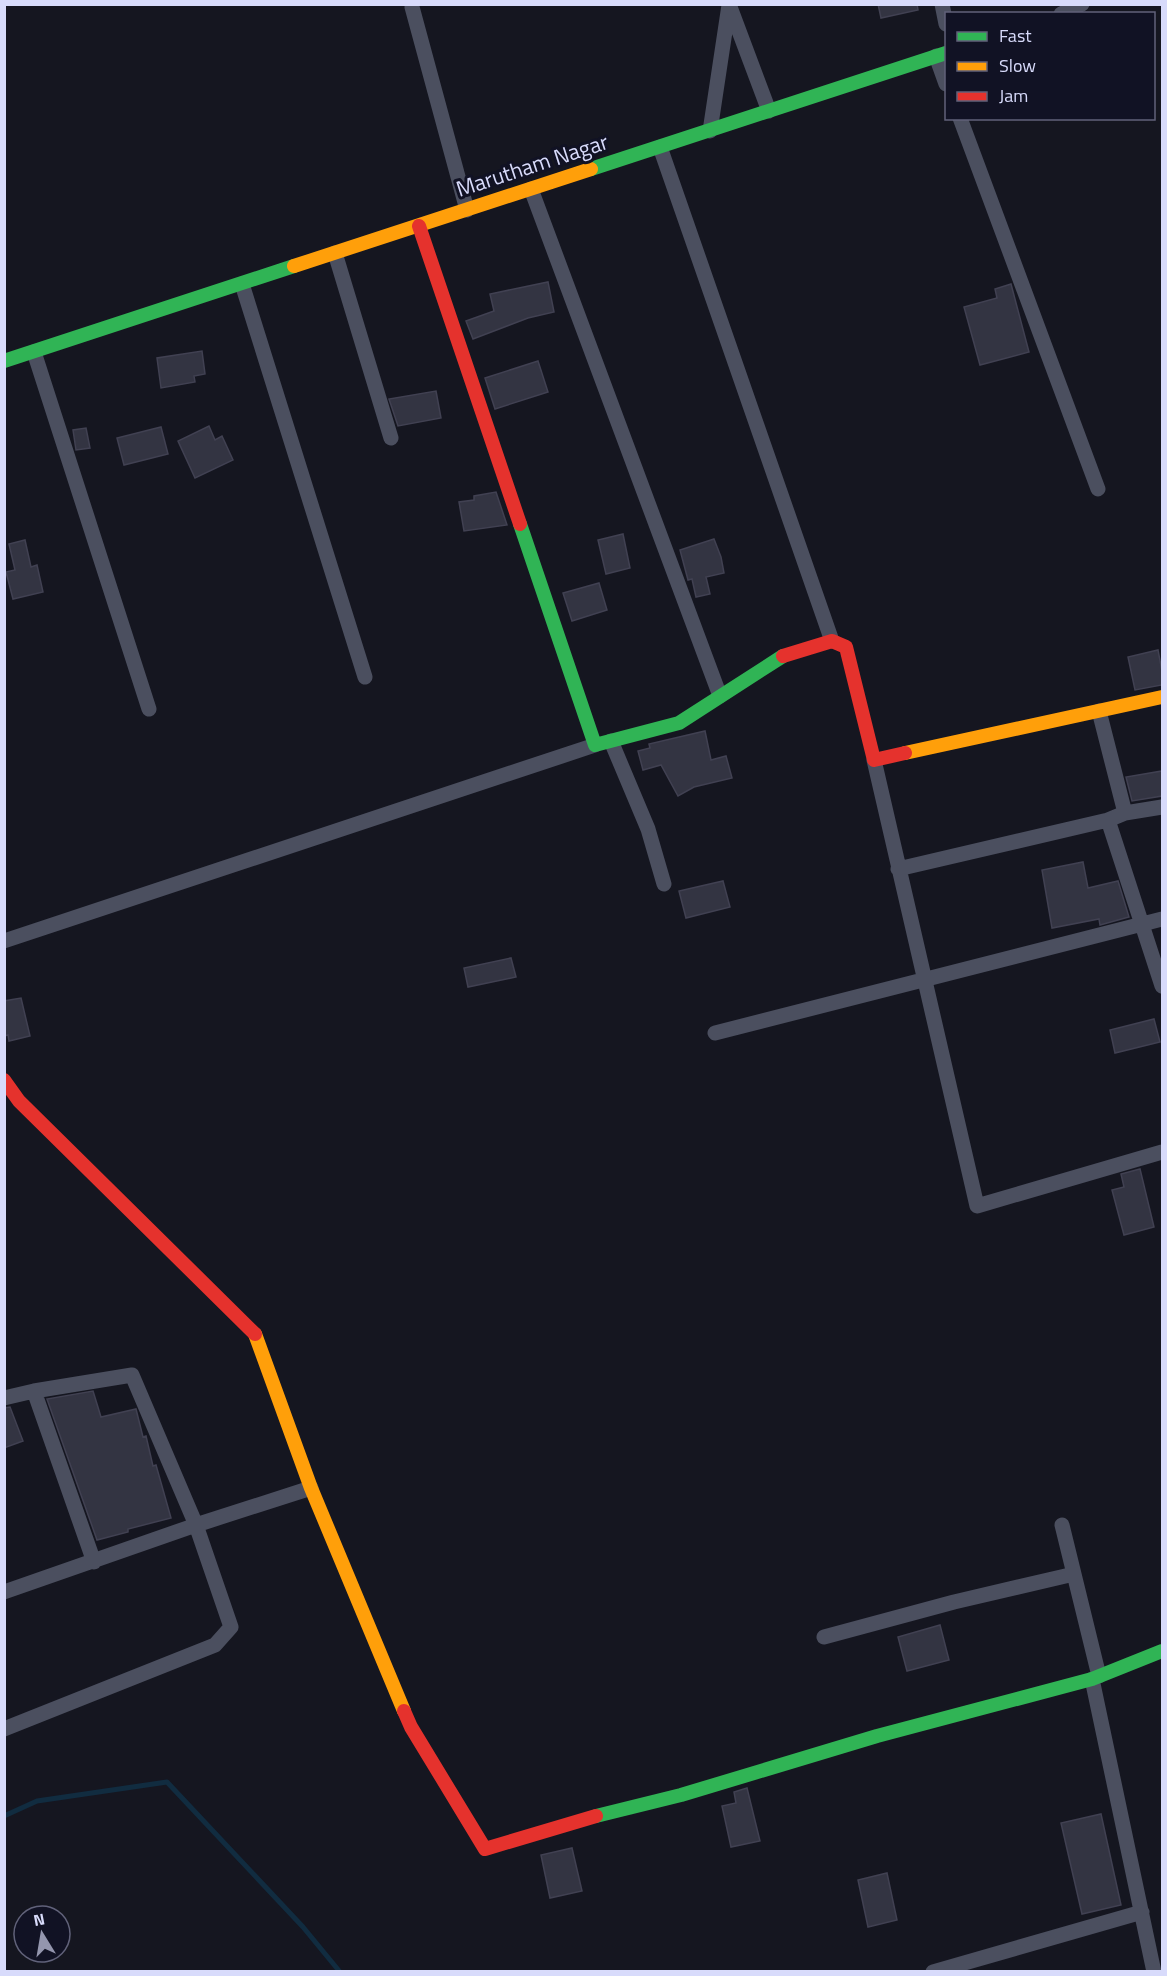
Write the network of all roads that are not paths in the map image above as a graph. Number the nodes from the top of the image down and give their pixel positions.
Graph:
1 (942, 4) edge
2 (1082, 4) edge
3 (729, 5) edge
4 (412, 7) dead end
5 (1065, 12) edge
6 (945, 19) edge
7 (941, 55) edge
8 (945, 78) edge
9 (769, 111) junction
10 (961, 120) edge
11 (710, 131) junction
12 (660, 147) junction
13 (531, 189) junction
14 (467, 210) junction
15 (419, 226) junction
16 (335, 253) junction
17 (242, 284) junction
18 (33, 352) junction
19 (4, 361) edge
20 (391, 438) dead end
21 (1098, 489) dead end
22 (832, 641) junction
23 (365, 677) dead end
24 (720, 696) junction
25 (1162, 697) edge
26 (149, 709) dead end
27 (1099, 711) junction
28 (611, 741) junction
29 (595, 745) junction
30 (874, 760) junction
31 (1162, 807) edge
32 (1125, 813) junction
33 (1108, 820) junction
34 (898, 869) junction
35 (664, 884) dead end
36 (1162, 920) edge
37 (1143, 924) junction
38 (6, 936) edge
39 (925, 979) junction
40 (1162, 986) edge
41 (715, 1033) dead end
42 (4, 1080) edge
43 (1162, 1152) edge
44 (34, 1391) junction
45 (4, 1398) edge
46 (311, 1488) junction
47 (196, 1525) junction
48 (1062, 1525) dead end
49 (94, 1562) junction
50 (1074, 1574) junction
51 (4, 1592) edge
52 (824, 1637) dead end
53 (1162, 1651) edge
54 (1095, 1677) junction
55 (4, 1729) edge
56 (1142, 1912) junction
57 (933, 1971) edge
58 (1154, 1971) edge

1 - 6 street
2 - 5 street
3 - 9 street
3 - 11 street
4 - 14 street
7 - 8 street
7 - 9 street, Marutham Nagar
9 - 11 street, Marutham Nagar
10 - 21 street
11 - 12 street, Marutham Nagar
12 - 13 street, Marutham Nagar
12 - 22 street
13 - 14 street, Marutham Nagar
13 - 24 street
14 - 15 street, Marutham Nagar
15 - 16 street, Marutham Nagar
15 - 29 street
16 - 17 street, Marutham Nagar
16 - 20 street
17 - 18 street, Marutham Nagar
17 - 23 street
18 - 19 street, Marutham Nagar
18 - 26 street
22 - 24 street
22 - 30 street
24 - 28 street
25 - 27 street
27 - 30 street
27 - 32 street
28 - 29 street
28 - 35 street
29 - 38 street
30 - 34 street
31 - 32 street
32 - 33 street
33 - 34 street
33 - 37 street
34 - 39 street
36 - 37 street
37 - 39 street
37 - 40 street
39 - 41 street
39 - 43 street
42 - 46 street
44 - 45 street
44 - 47 street
44 - 49 street
46 - 47 street
46 - 54 street
47 - 49 street
47 - 55 street
48 - 50 street
49 - 51 street
50 - 52 street
50 - 54 street
53 - 54 street
54 - 56 street
56 - 57 street
56 - 58 street

